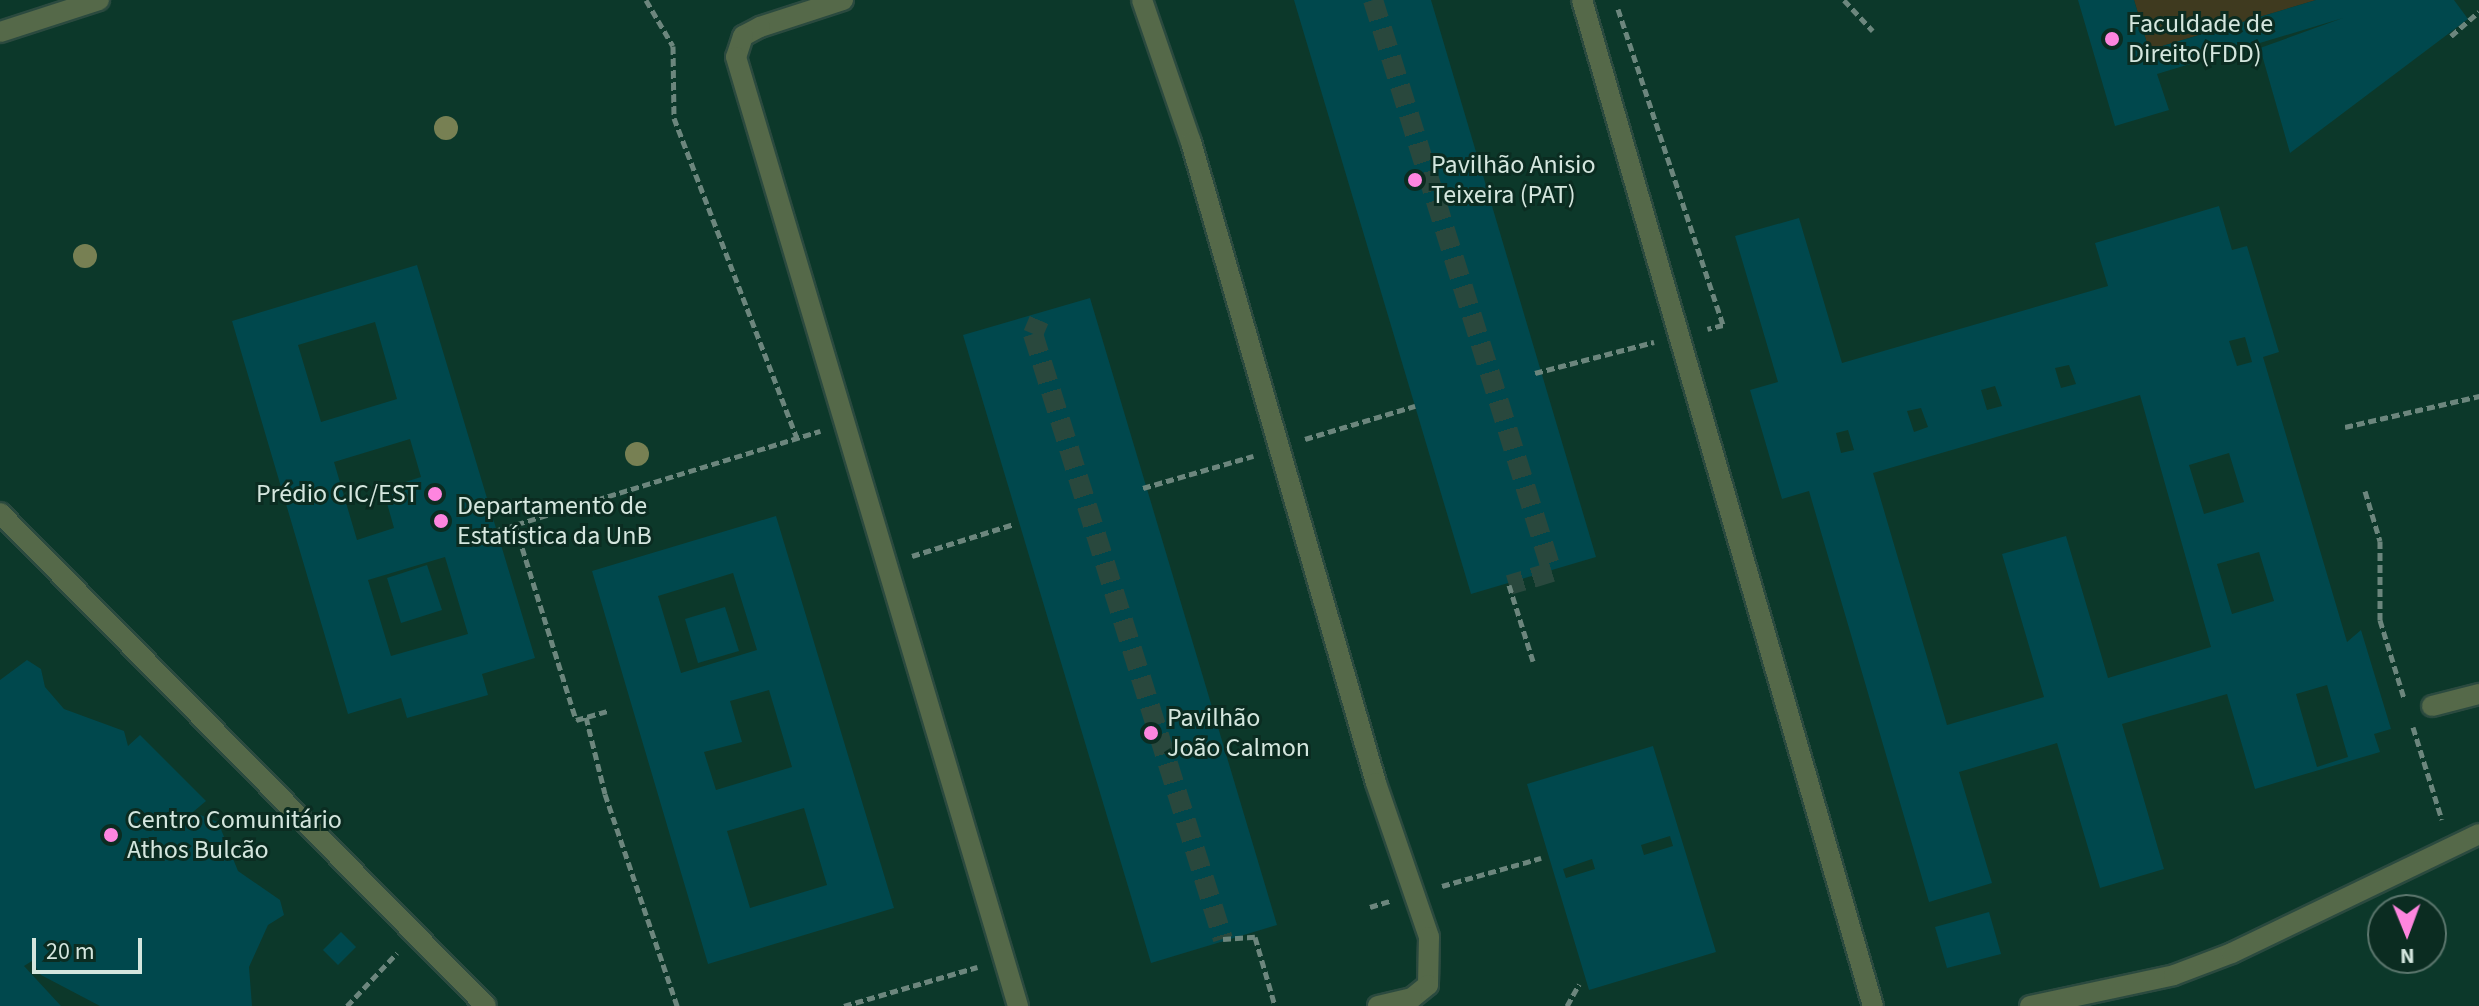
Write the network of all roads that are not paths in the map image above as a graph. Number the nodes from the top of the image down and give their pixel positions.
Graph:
1 (99, 0) edge
2 (843, 0) edge
3 (1142, 0) edge
4 (1582, 0) edge
5 (0, 32) edge
6 (0, 513) edge
7 (2479, 694) edge
8 (2432, 706) dead end
9 (2479, 834) edge
10 (486, 1006) edge
11 (1018, 1006) edge
12 (1378, 1006) edge
13 (1873, 1006) edge
14 (2030, 1006) edge

1 - 5 street
2 - 11 street
3 - 12 street
4 - 13 street
6 - 10 street
7 - 8 street
9 - 14 street

